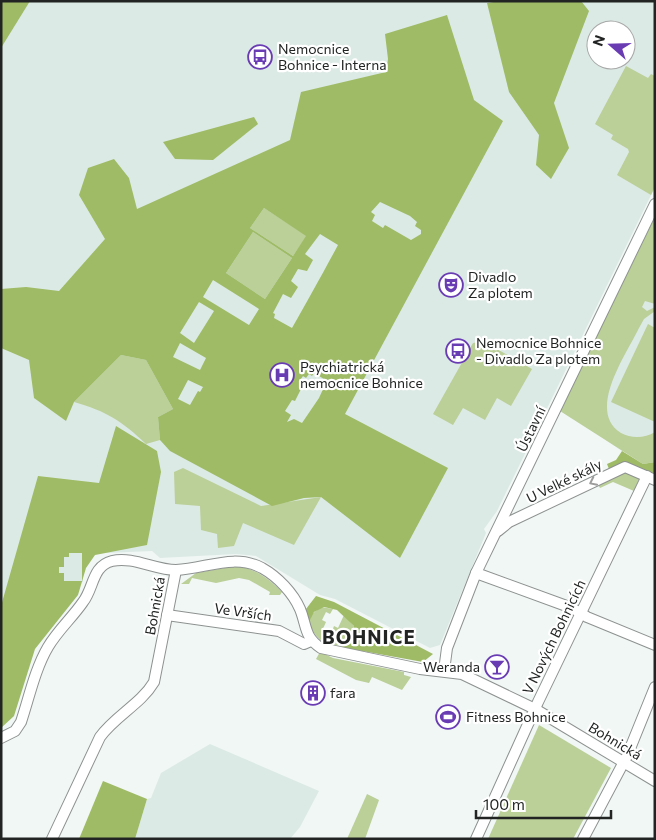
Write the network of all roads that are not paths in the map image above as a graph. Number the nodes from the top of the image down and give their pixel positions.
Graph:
1 (655, 204) edge
2 (651, 478) edge
3 (495, 533) junction
4 (176, 570) junction
5 (476, 573) junction
6 (581, 613) junction
7 (167, 615) junction
8 (311, 641) junction
9 (655, 645) edge
10 (444, 671) junction
11 (655, 687) edge
12 (535, 708) junction
13 (3, 740) edge
14 (624, 762) junction
15 (655, 780) edge
16 (52, 839) edge
17 (476, 839) edge
18 (583, 839) edge

1 - 3 street, Ústavní
2 -> 3 street, U Velké skály
2 - 6 street, V Nových Bohnicích
3 - 5 street, Ústavní
4 - 7 street, Bohnická
4 - 8 street, Bohnická
4 - 13 street
5 - 6 street
5 - 10 street, Ústavní
6 - 9 street
6 - 12 street, V Nových Bohnicích
7 - 8 street, Ve Vrších
7 - 16 street, Bohnická
8 - 10 street, Bohnická
10 - 12 street, Bohnická
11 - 14 street
12 - 14 street, Bohnická
12 - 17 street, V Nových Bohnicích
14 - 15 street, Bohnická
14 - 18 street

